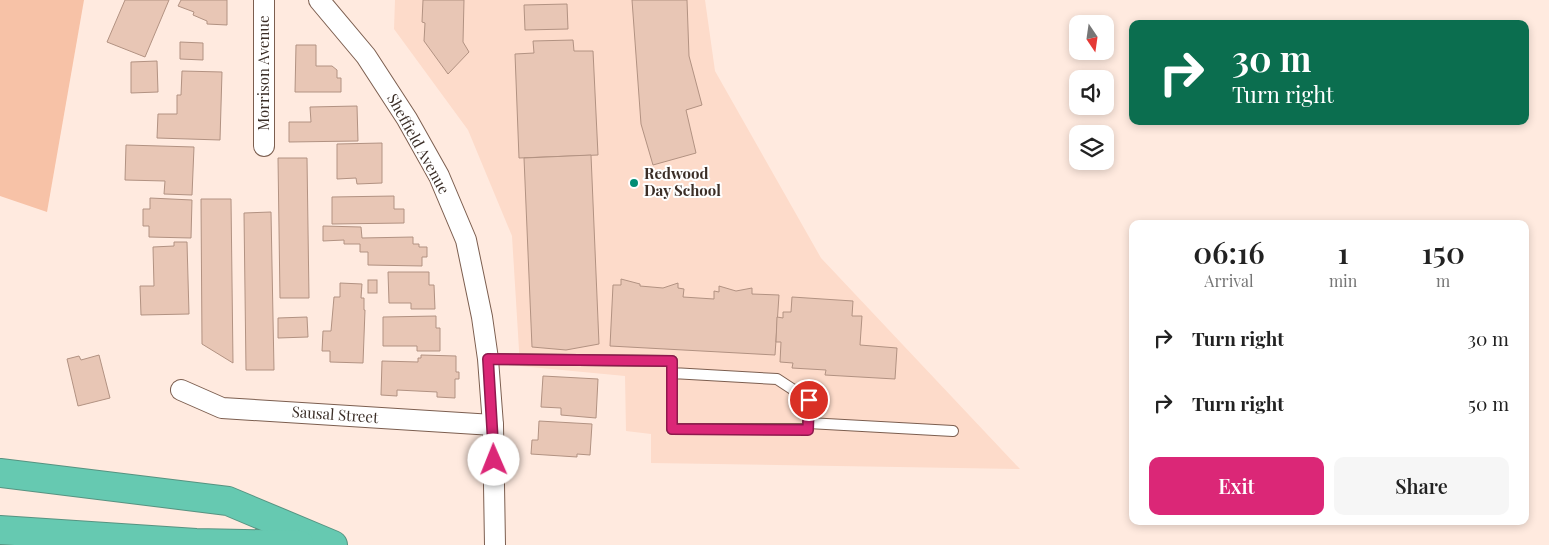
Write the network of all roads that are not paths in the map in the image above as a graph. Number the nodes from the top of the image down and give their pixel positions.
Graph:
1 (264, 0) edge
2 (319, 0) edge
3 (264, 146) dead end
4 (488, 359) junction
5 (672, 373) junction
6 (181, 390) dead end
7 (808, 423) junction
8 (493, 425) junction
9 (953, 431) dead end
10 (0, 473) edge
11 (0, 530) edge
12 (300, 545) edge
13 (333, 545) edge
14 (495, 545) edge

1 - 3 street, Morrison Avenue
2 - 4 street, Sheffield Avenue
4 - 5 lane
4 - 8 street, Sheffield Avenue
5 - 7 lane
5 - 7 lane
6 - 8 street, Sausal Street
7 - 9 lane
8 - 14 street, Sheffield Avenue
10 - 13 highway
11 - 12 highway

